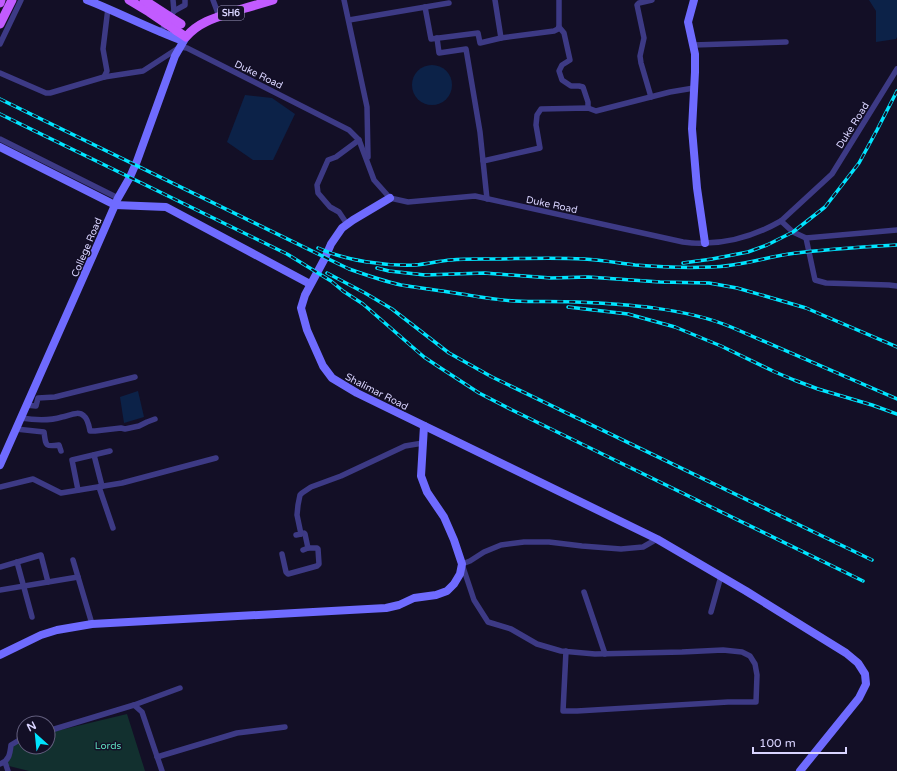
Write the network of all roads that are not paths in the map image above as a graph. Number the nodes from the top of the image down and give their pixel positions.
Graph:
1 (2, 0) edge
2 (12, 0) edge
3 (21, 0) edge
4 (87, 0) edge
5 (129, 0) edge
6 (144, 0) edge
7 (173, 0) edge
8 (185, 0) edge
9 (213, 0) edge
10 (273, 0) edge
11 (344, 0) edge
12 (494, 0) edge
13 (559, 0) edge
14 (652, 0) edge
15 (694, 0) edge
16 (258, 2) edge
17 (0, 3) edge
18 (449, 3) dead end
19 (105, 5) edge
20 (425, 7) junction
21 (174, 11) junction
22 (219, 16) junction
23 (349, 20) junction
24 (0, 24) edge
25 (559, 27) junction
26 (179, 28) junction
27 (160, 33) junction
28 (437, 38) junction
29 (501, 38) junction
30 (185, 39) junction
31 (786, 42) dead end
32 (0, 44) edge
33 (693, 45) junction
34 (897, 69) edge
35 (0, 72) edge
36 (104, 77) junction
37 (694, 88) junction
38 (652, 97) junction
39 (588, 108) junction
40 (0, 139) edge
41 (359, 140) junction
42 (0, 147) edge
43 (368, 161) junction
44 (483, 161) junction
45 (390, 198) junction
46 (487, 199) junction
47 (116, 202) junction
48 (781, 221) junction
49 (347, 224) junction
50 (897, 230) edge
51 (806, 238) junction
52 (705, 244) junction
53 (311, 282) junction
54 (897, 286) edge
55 (135, 377) dead end
56 (26, 405) junction
57 (21, 418) junction
58 (156, 419) dead end
59 (424, 426) junction
60 (16, 429) junction
61 (423, 443) junction
62 (61, 451) dead end
63 (110, 451) dead end
64 (94, 455) junction
65 (216, 458) dead end
66 (0, 465) edge
67 (100, 486) junction
68 (0, 487) edge
69 (78, 490) junction
70 (113, 528) dead end
71 (657, 538) junction
72 (282, 554) dead end
73 (73, 560) dead end
74 (17, 562) junction
75 (462, 564) junction
76 (0, 567) edge
77 (720, 576) junction
78 (78, 577) junction
79 (48, 582) junction
80 (24, 586) junction
81 (0, 590) edge
82 (584, 592) dead end
83 (711, 612) dead end
84 (32, 617) dead end
85 (92, 624) junction
86 (566, 651) junction
87 (604, 654) junction
88 (0, 655) edge
89 (180, 688) dead end
90 (134, 705) junction
91 (285, 727) dead end
92 (56, 729) edge
93 (16, 742) edge
94 (157, 757) junction
95 (2, 763) edge
96 (8, 771) edge
97 (162, 771) edge
98 (800, 771) edge

1 - 17 main road
2 - 24 main road
3 - 32 street
4 - 19 street
5 - 26 main road, bridge
6 - 26 main road, bridge
7 - 21 street
8 - 21 street
9 - 22 street
10 - 16 main road, SH6
11 - 23 street
12 - 29 street
13 - 25 street
14 - 38 street
15 - 33 street
16 - 22 main road, SH6
18 - 20 street
19 - 27 street
19 - 36 street
20 - 23 street
20 - 28 street
21 - 27 street
22 - 30 main road, SH6
23 - 43 street
25 - 29 street
25 - 39 street
26 - 30 main road
27 - 30 street
28 - 29 street
28 - 44 street
30 - 36 street
30 - 41 street, Duke Road
30 - 47 street, College Road
31 - 33 street
33 - 37 street
34 - 48 street, Duke Road
35 - 36 street
37 - 38 street
37 - 52 street
38 - 39 street
39 - 44 street
40 - 47 street
41 - 43 street, Duke Road
41 - 49 street
42 - 47 street
43 - 45 street, Duke Road
44 - 46 street
45 - 46 street, Duke Road
45 - 49 street
46 - 52 street, Duke Road
47 - 53 street
47 - 56 street, College Road
48 - 51 street
48 - 52 street, Duke Road
49 - 53 street, Shalimar Road
50 - 51 street
51 - 54 street
53 - 59 street, Shalimar Road
55 - 56 street
56 - 57 street, College Road
57 - 58 street
57 - 60 street, College Road
59 - 61 street
59 - 71 street, Shalimar Road
60 - 62 street
60 - 66 street, College Road
61 - 72 street
61 - 75 street
63 - 64 street
64 - 67 street
64 - 69 street
65 - 67 street
67 - 69 street
67 - 70 street
68 - 69 street
71 - 75 street
71 - 77 street, Shalimar Road
73 - 78 street
74 - 76 street
74 - 79 street
74 - 80 street
75 - 85 street
75 - 86 street
77 - 83 street
77 - 98 street, Shalimar Road
78 - 79 street
78 - 85 street
79 - 80 street
80 - 81 street
80 - 84 street
82 - 87 street
85 - 88 street
86 - 87 street
86 - 87 street
89 - 90 street
90 - 92 street
90 - 94 street
91 - 94 street
93 - 95 street
94 - 97 street
95 - 96 street

